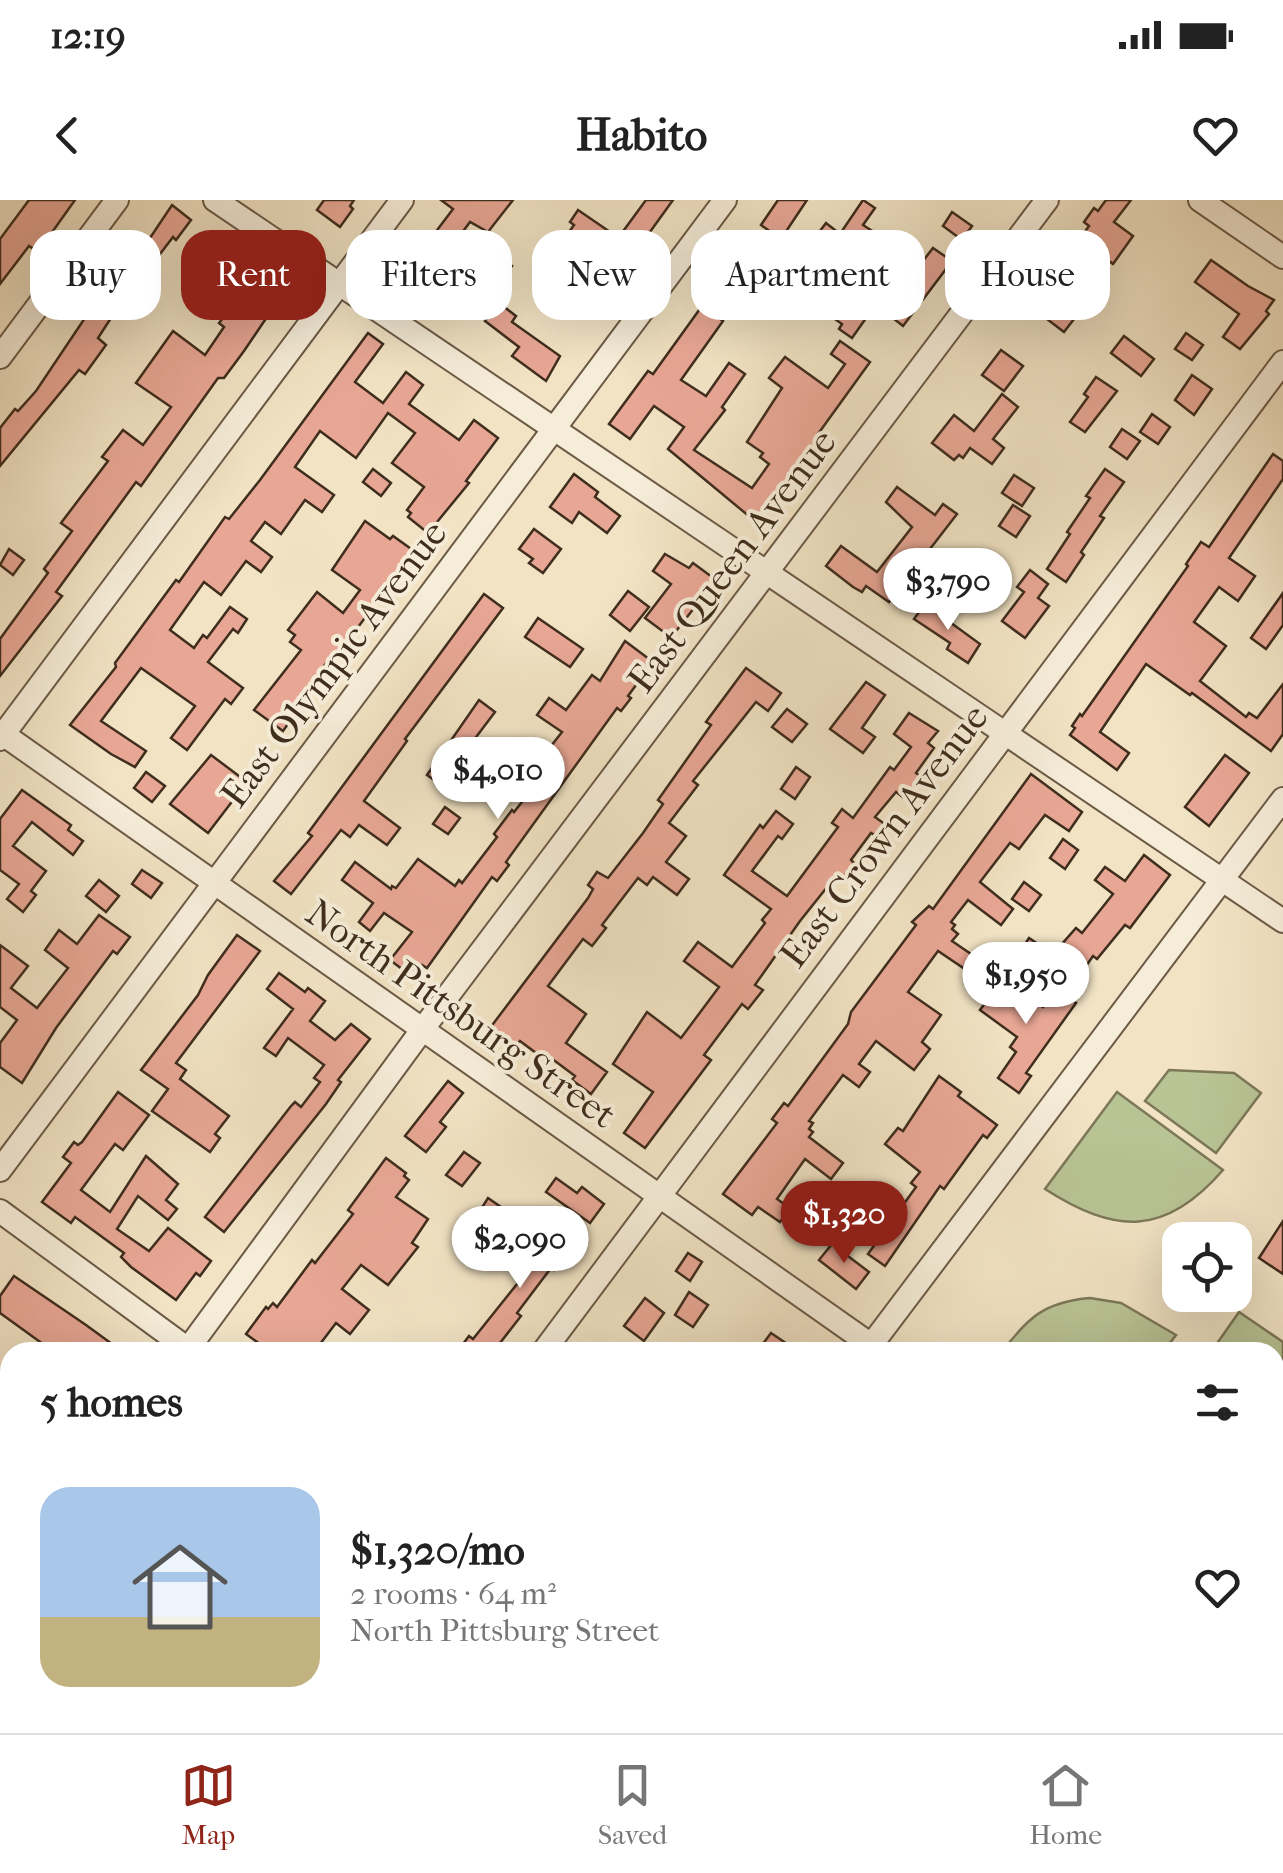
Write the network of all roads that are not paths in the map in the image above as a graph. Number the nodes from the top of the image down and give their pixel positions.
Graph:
1 (116, 200) edge
2 (215, 200) edge
3 (402, 200) edge
4 (724, 200) edge
5 (1047, 200) edge
6 (1200, 200) edge
7 (1283, 257) edge
8 (339, 284) junction
9 (0, 357) edge
10 (1283, 362) edge
11 (554, 427) junction
12 (768, 572) junction
13 (1006, 732) junction
14 (1, 735) edge
15 (1283, 799) edge
16 (1222, 880) junction
17 (214, 883) junction
18 (1283, 921) edge
19 (422, 1030) junction
20 (0, 1170) edge
21 (660, 1197) junction
22 (0, 1211) edge
23 (178, 1342) edge
24 (197, 1342) edge
25 (551, 1342) edge
26 (862, 1342) edge
27 (879, 1342) edge

1 - 9 street
2 - 8 street
3 - 8 street
4 - 11 street, East Olympic Avenue
5 - 12 street, East Queen Avenue
6 - 7 street
8 - 11 street
8 - 14 street
10 - 13 street, East Crown Avenue
11 - 12 street
11 - 17 street, East Olympic Avenue
12 - 13 street
12 - 19 street, East Queen Avenue
13 - 16 street
13 - 21 street, East Crown Avenue
14 - 17 street, North Pittsburg Street
15 - 16 street
16 - 18 street
16 - 27 street
17 - 19 street, North Pittsburg Street
17 - 20 street, East Olympic Avenue
19 - 21 street, North Pittsburg Street
19 - 24 street, East Queen Avenue
21 - 25 street, East Crown Avenue
21 - 26 street, North Pittsburg Street
22 - 23 street

